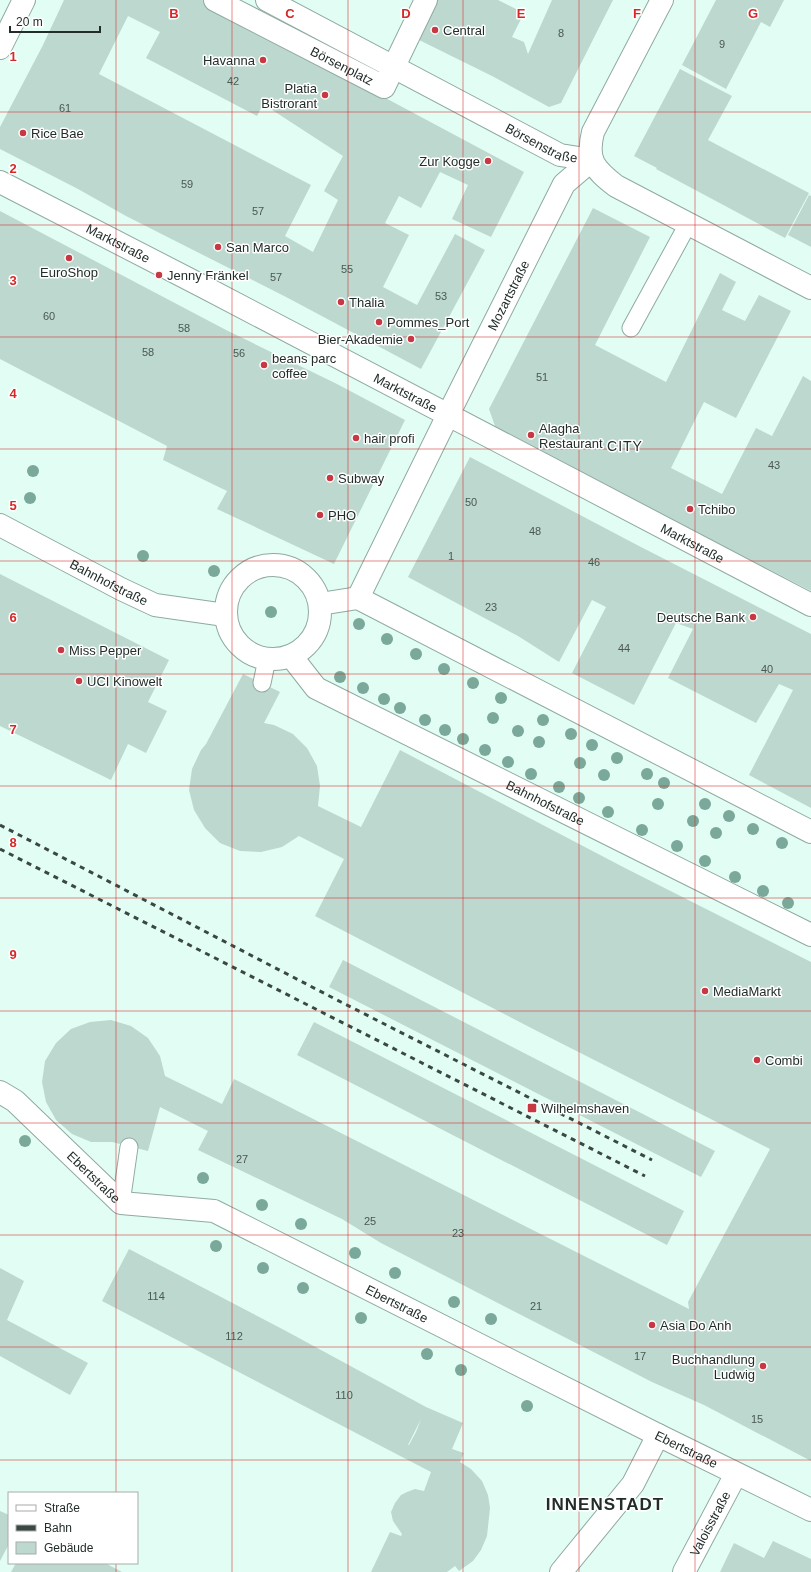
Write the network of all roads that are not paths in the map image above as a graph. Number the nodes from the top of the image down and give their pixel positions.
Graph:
1 (24, 0) edge
2 (215, 0) edge
3 (267, 0) edge
4 (426, 0) edge
5 (662, 0) edge
6 (0, 48) edge
7 (394, 68) junction
8 (592, 160) junction
9 (0, 182) edge
10 (688, 224) junction
11 (811, 288) edge
12 (631, 328) dead end
13 (448, 415) junction
14 (0, 525) edge
15 (358, 598) junction
16 (320, 604) junction
17 (811, 605) edge
18 (226, 615) junction
19 (291, 656) junction
20 (267, 659) junction
21 (262, 683) dead end
22 (811, 832) edge
23 (811, 935) edge
24 (0, 1092) edge
25 (129, 1147) dead end
26 (121, 1204) junction
27 (658, 1435) junction
28 (736, 1474) junction
29 (811, 1510) edge
30 (561, 1572) edge
31 (684, 1572) edge

1 - 6 street
2 - 7 street, Börsenplatz
3 - 7 street, Börsenstraße
4 - 7 street, Börsenplatz
5 - 8 street
7 - 8 street, Börsenstraße
8 - 10 street, Börsenstraße
8 - 13 street, Mozartstraße
9 - 13 street, Marktstraße
10 - 11 street, Börsenstraße
10 - 12 lane
13 - 15 street, Mozartstraße
13 - 17 street, Marktstraße
14 - 18 street, Bahnhofstraße
15 - 16 street
15 - 22 street
16 - 18 street
16 - 19 street
18 - 20 street
19 - 20 street
19 - 23 street, Bahnhofstraße
20 - 21 lane
24 - 26 street, Ebertstraße
25 - 26 lane
26 - 27 street, Ebertstraße
27 - 28 street, Ebertstraße
27 - 30 street
28 - 29 street, Ebertstraße
28 - 31 street, Valoisstraße

